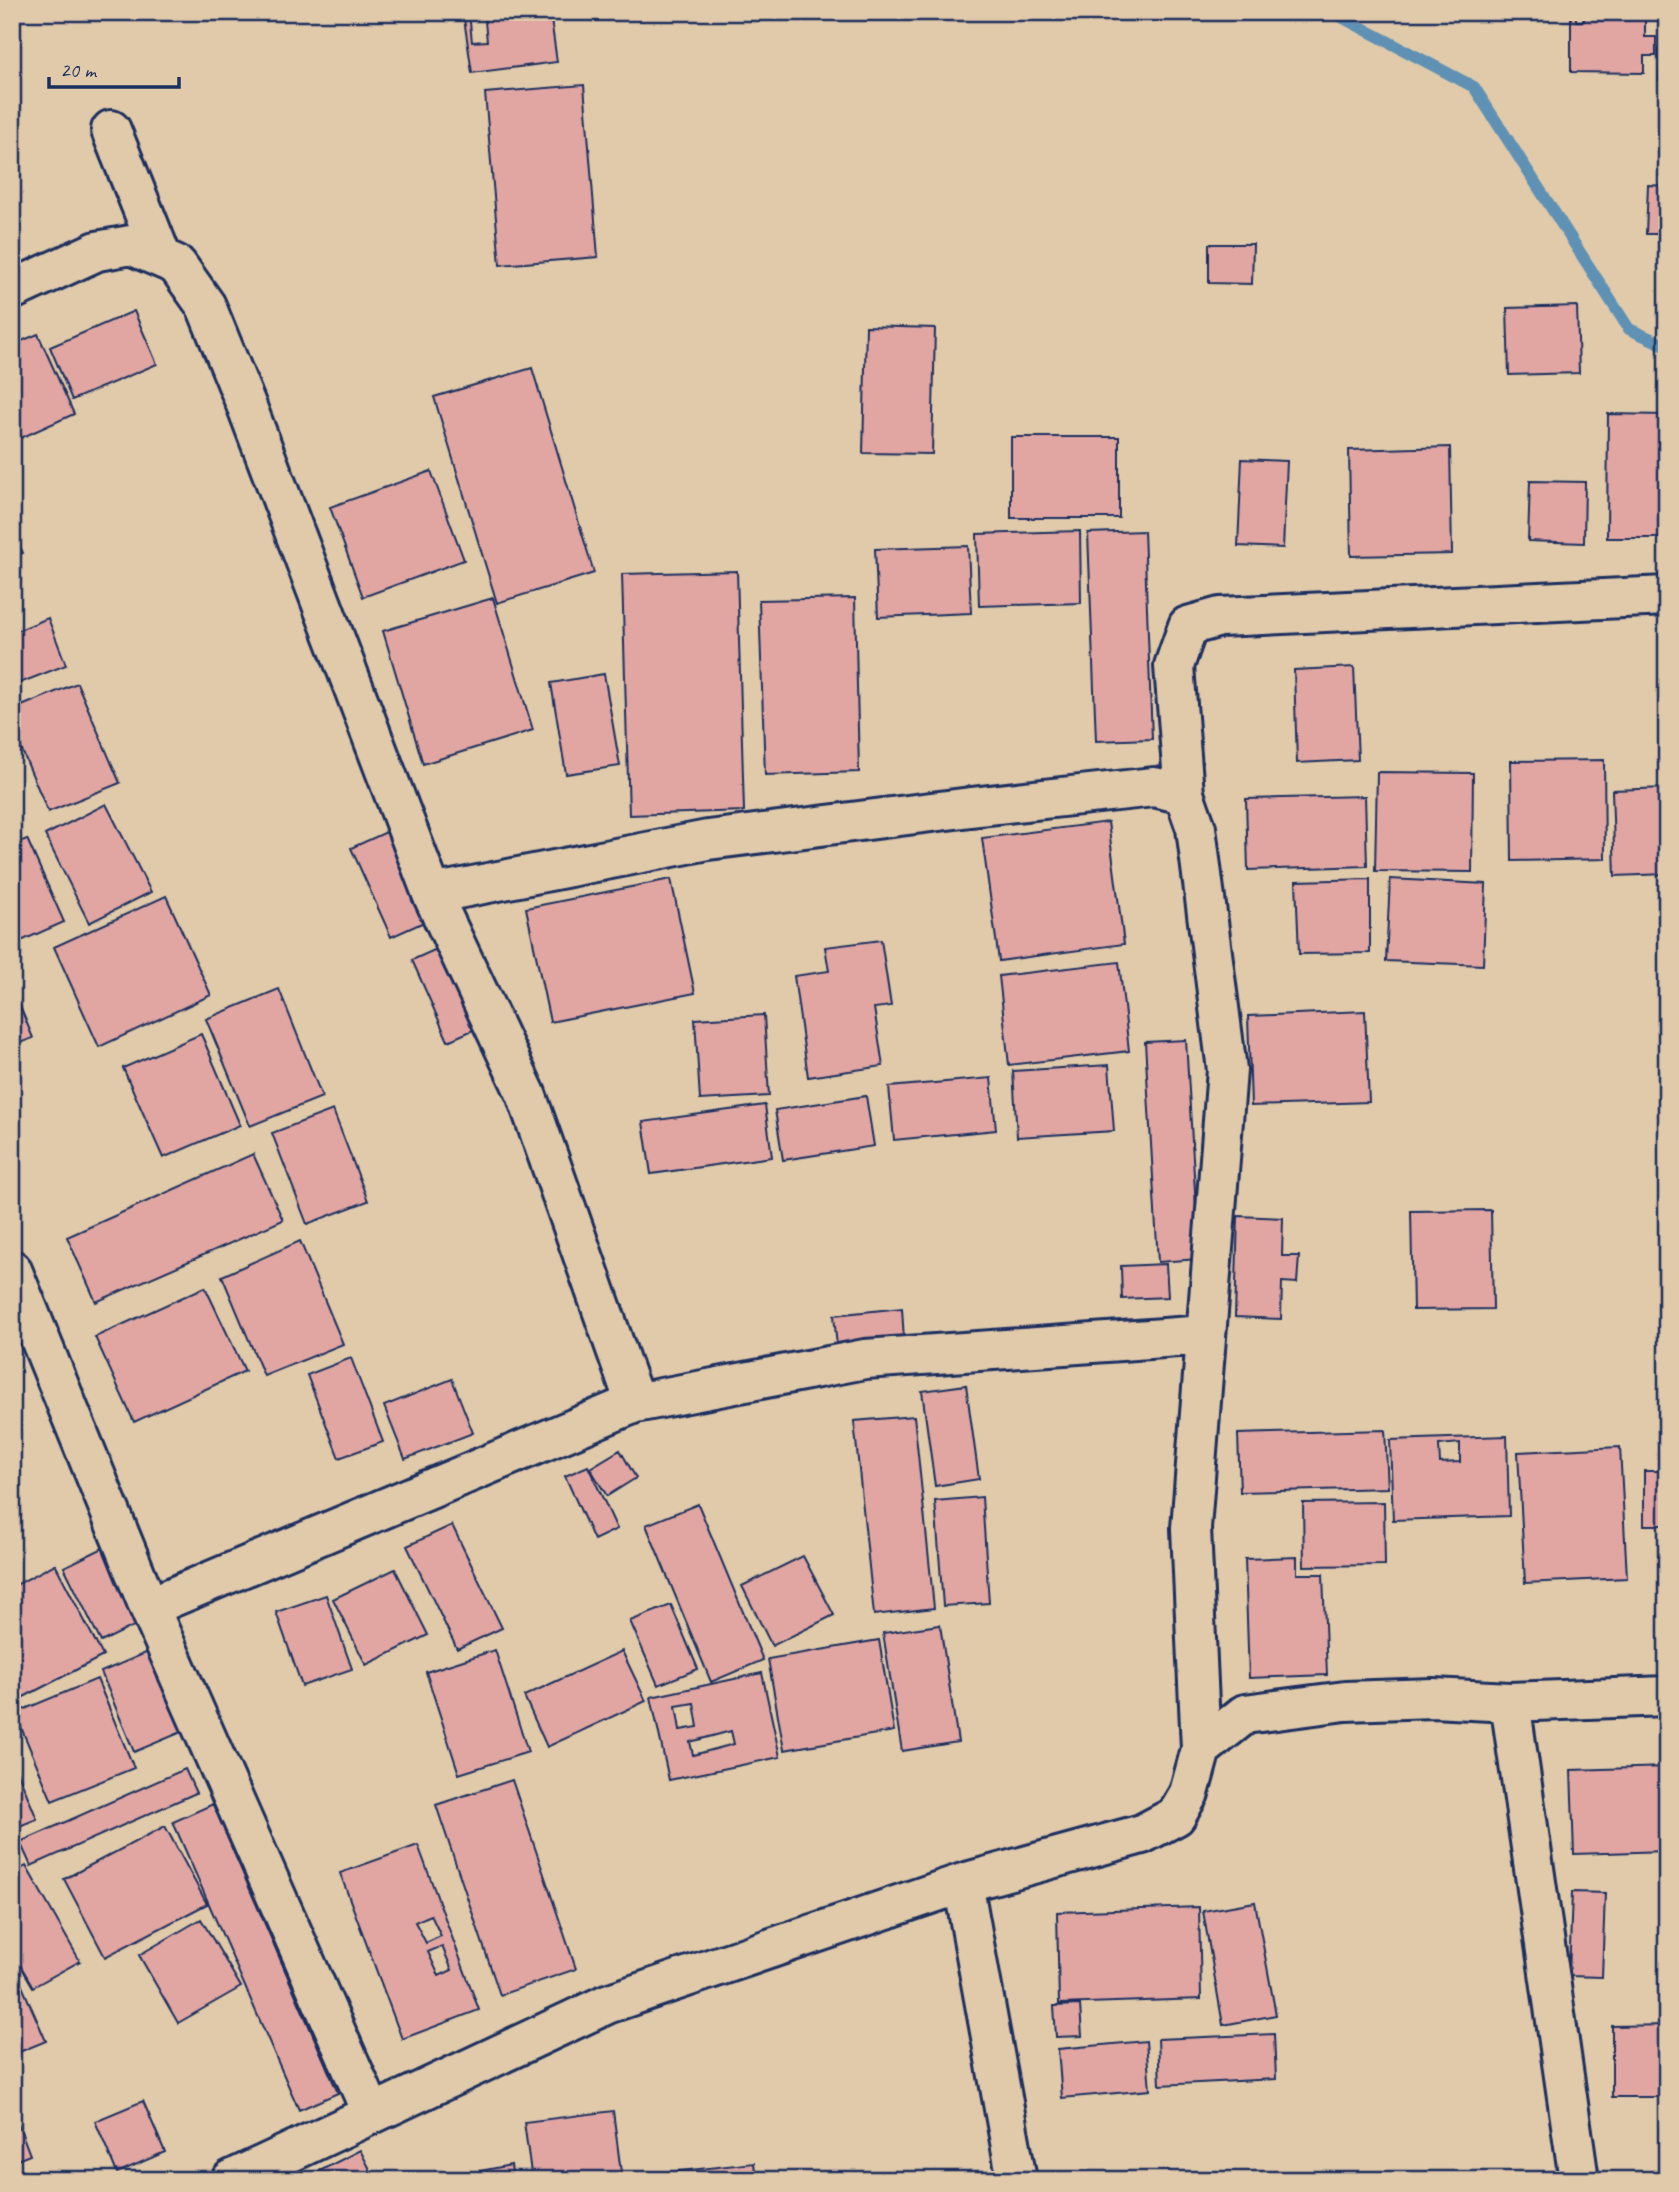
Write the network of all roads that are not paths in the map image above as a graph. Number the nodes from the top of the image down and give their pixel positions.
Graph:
1 (111, 130) dead end
2 (177, 265) junction
3 (12, 290) edge
4 (1667, 596) edge
5 (1184, 794) junction
6 (432, 894) junction
7 (12, 1270) edge
8 (1206, 1335) junction
9 (635, 1403) junction
10 (149, 1607) junction
11 (1667, 1696) edge
12 (1510, 1702) junction
13 (1202, 1749) junction
14 (963, 1883) junction
15 (372, 2113) junction
16 (231, 2180) edge
17 (1017, 2180) edge
18 (1579, 2180) edge

1 - 2 street
2 - 3 street
2 - 6 street
4 - 5 street
5 - 6 street
5 - 8 street
6 - 9 street
7 - 10 street
8 - 9 street
8 - 13 street
9 - 10 street
10 - 15 street
11 - 12 street
12 - 13 street
12 - 18 street
13 - 14 street
14 - 15 street
14 - 17 street
15 - 16 street

